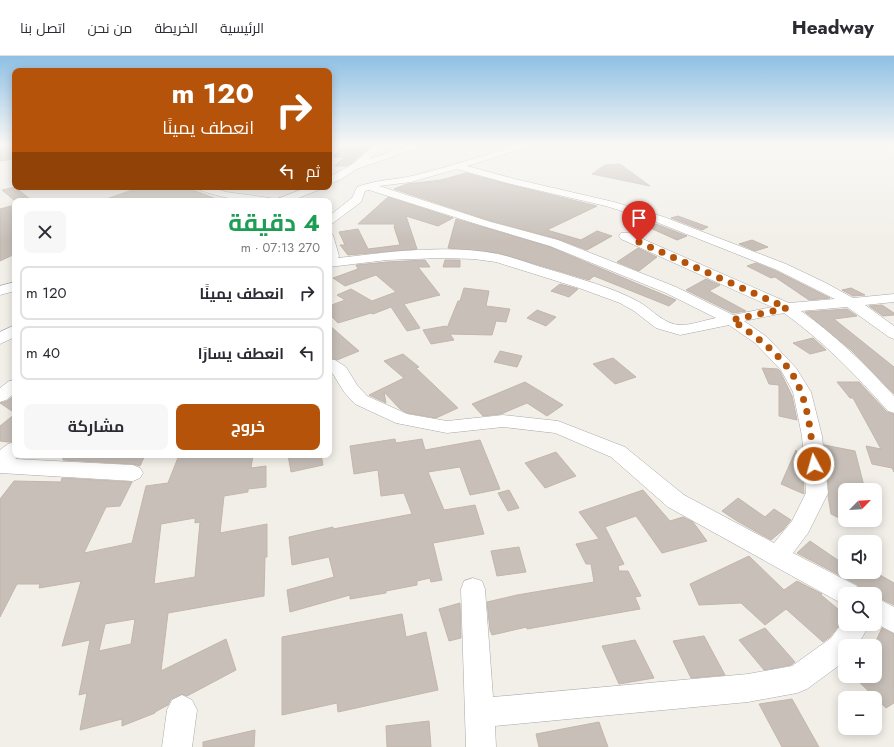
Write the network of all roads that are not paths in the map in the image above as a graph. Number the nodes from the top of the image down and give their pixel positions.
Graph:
1 (424, 176) edge
2 (493, 176) edge
3 (332, 182) edge
4 (365, 187) junction
5 (210, 190) edge
6 (310, 190) edge
7 (247, 198) edge
8 (290, 198) edge
9 (332, 219) edge
10 (625, 236) dead end
11 (332, 262) edge
12 (12, 287) edge
13 (0, 291) edge
14 (894, 298) edge
15 (851, 302) junction
16 (787, 308) junction
17 (732, 320) junction
18 (12, 332) edge
19 (894, 334) edge
20 (0, 339) edge
21 (332, 366) edge
22 (12, 387) edge
23 (0, 396) edge
24 (894, 407) edge
25 (12, 451) edge
26 (0, 460) edge
27 (0, 466) edge
28 (132, 473) dead end
29 (777, 556) junction
30 (474, 589) dead end
31 (838, 589) edge
32 (882, 613) edge
33 (894, 621) edge
34 (852, 631) edge
35 (182, 710) dead end
36 (480, 713) junction
37 (177, 747) edge
38 (481, 747) edge

1 - 4 street
2 - 15 street
3 - 4 street
4 - 9 street
4 - 17 street
5 - 7 street
6 - 8 street
10 - 16 street
11 - 17 street
12 - 13 street
14 - 15 street
15 - 16 street
15 - 19 street
16 - 17 street
16 - 24 street
17 - 29 street
18 - 20 street
21 - 29 street
22 - 23 street
25 - 26 street
27 - 28 street
29 - 31 street
30 - 36 street
32 - 33 street
34 - 36 street
35 - 37 street
36 - 38 street

